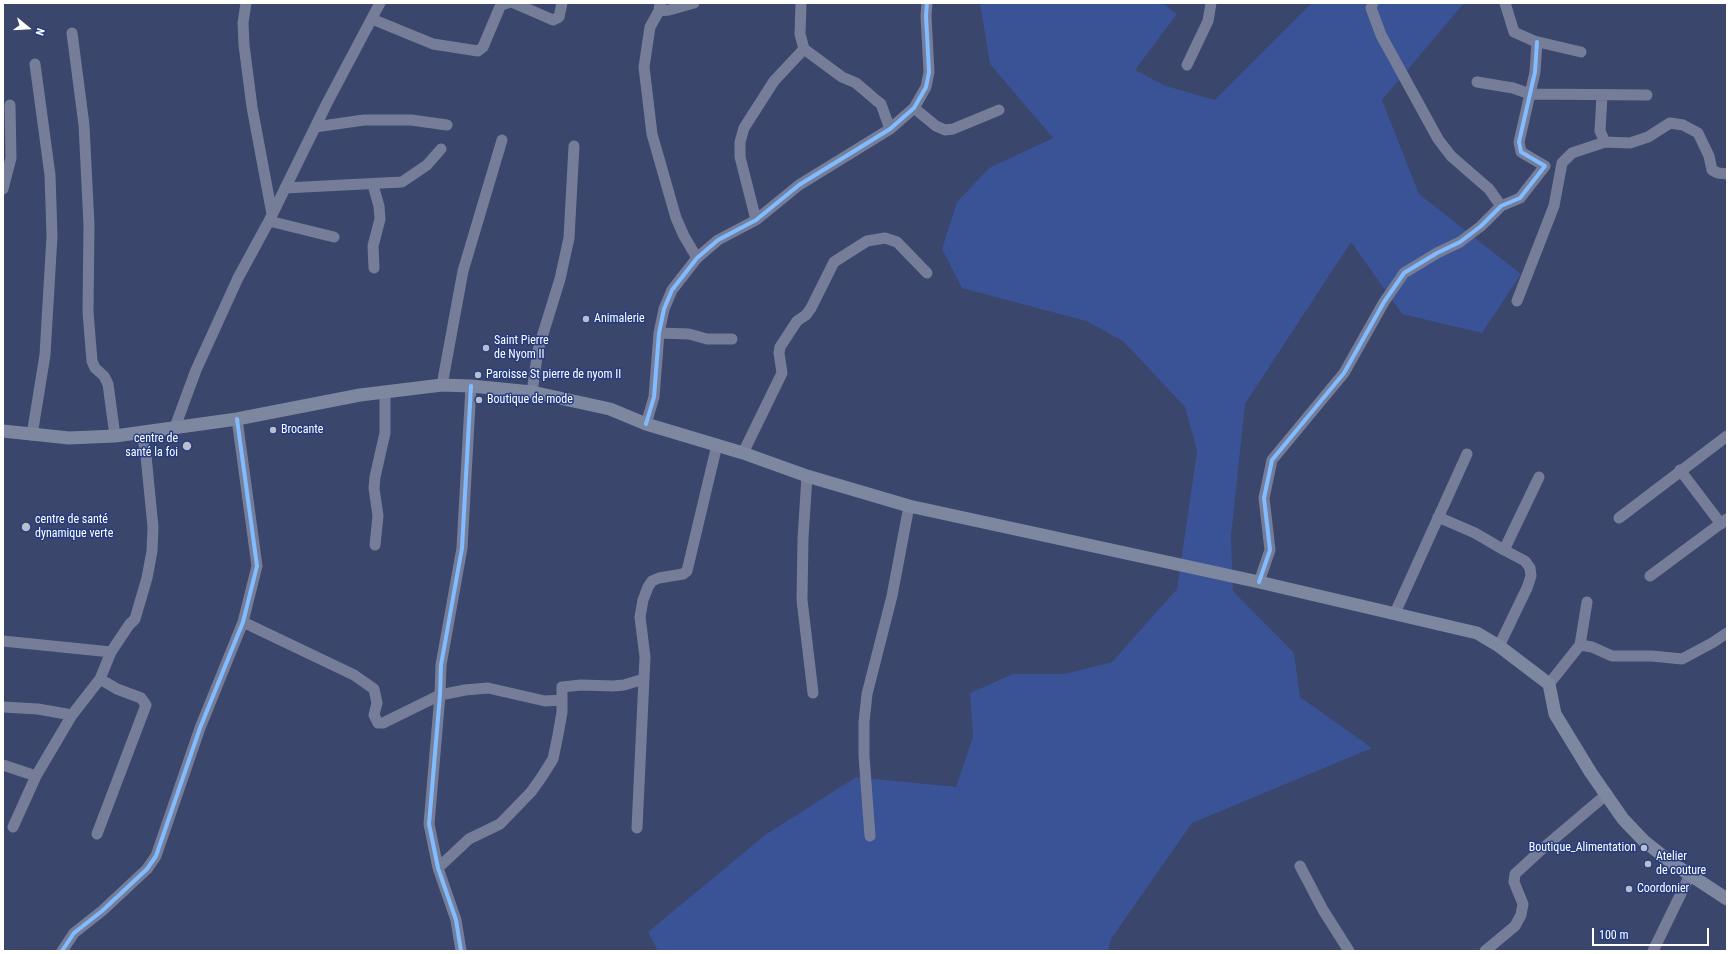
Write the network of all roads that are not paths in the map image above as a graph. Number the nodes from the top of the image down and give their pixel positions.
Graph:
1 (246, 3) edge
2 (380, 3) edge
3 (508, 3) edge
4 (562, 3) edge
5 (694, 3) edge
6 (801, 3) edge
7 (927, 3) edge
8 (1210, 3) edge
9 (1373, 3) edge
10 (1505, 3) edge
11 (660, 7) edge
12 (372, 19) junction
13 (72, 33) dead end
14 (1537, 42) junction
15 (804, 49) junction
16 (1581, 52) dead end
17 (35, 64) dead end
18 (1187, 65) dead end
19 (1477, 82) dead end
20 (1530, 94) junction
21 (1647, 95) dead end
22 (1602, 96) junction
23 (10, 106) dead end
24 (914, 108) junction
25 (999, 110) dead end
26 (447, 125) dead end
27 (315, 126) junction
28 (890, 129) junction
29 (502, 140) dead end
30 (1605, 142) junction
31 (574, 146) dead end
32 (441, 150) dead end
33 (1727, 174) edge
34 (373, 185) junction
35 (285, 188) junction
36 (3, 189) edge
37 (1501, 206) junction
38 (270, 217) junction
39 (756, 220) junction
40 (334, 237) dead end
41 (697, 258) junction
42 (374, 268) dead end
43 (927, 272) dead end
44 (1517, 301) dead end
45 (659, 333) junction
46 (732, 339) dead end
47 (442, 385) junction
48 (471, 386) junction
49 (385, 392) junction
50 (532, 392) junction
51 (237, 419) junction
52 (646, 424) junction
53 (175, 427) junction
54 (3, 431) edge
55 (142, 432) junction
56 (32, 435) junction
57 (115, 436) junction
58 (1727, 436) edge
59 (718, 446) junction
60 (743, 452) junction
61 (1467, 454) dead end
62 (1680, 470) junction
63 (807, 476) junction
64 (1539, 477) dead end
65 (909, 506) junction
66 (1438, 517) junction
67 (1619, 518) dead end
68 (1724, 522) edge
69 (375, 545) dead end
70 (1504, 550) junction
71 (1650, 576) dead end
72 (1259, 582) junction
73 (1587, 602) dead end
74 (1395, 613) junction
75 (243, 622) junction
76 (1727, 633) edge
77 (3, 642) edge
78 (1580, 645) junction
79 (1499, 646) junction
80 (111, 652) junction
81 (100, 679) junction
82 (644, 679) junction
83 (1549, 684) junction
84 (813, 693) dead end
85 (440, 695) junction
86 (562, 700) junction
87 (3, 707) edge
88 (72, 715) junction
89 (3, 765) edge
90 (36, 776) junction
91 (1607, 794) junction
92 (13, 827) dead end
93 (637, 828) dead end
94 (97, 834) dead end
95 (870, 836) dead end
96 (1300, 866) dead end
97 (438, 868) junction
98 (1690, 875) junction
99 (1727, 899) edge
100 (62, 951) edge
101 (461, 951) edge
102 (1349, 951) edge
103 (1485, 951) edge
104 (1653, 951) edge

1 - 38 street
2 - 12 street
3 - 4 street
3 - 12 street
5 - 11 street
6 - 15 street
7 - 24 street
8 - 18 street
9 - 37 street
10 - 14 street
11 - 41 street
12 - 27 street
13 - 57 street
14 - 16 street
14 - 20 street
15 - 28 street
15 - 39 street
17 - 56 street
19 - 20 street
20 - 22 street
20 - 37 street
21 - 22 street
22 - 30 street
23 - 36 street
24 - 25 street
24 - 28 street
26 - 27 street
27 - 35 street
28 - 39 street
29 - 47 street
30 - 33 street
30 - 44 street
31 - 50 street
32 - 34 street
34 - 35 street
34 - 42 street
35 - 38 street
37 - 72 street
38 - 40 street
38 - 53 street
39 - 41 street
41 - 45 street
43 - 60 street
45 - 46 street
45 - 52 street
47 - 48 main road
47 - 49 main road
48 - 50 main road
48 - 85 street
49 - 51 main road
49 - 69 street
50 - 52 main road
51 - 53 main road
51 - 75 street
52 - 59 main road
53 - 55 main road
54 - 56 main road
55 - 57 main road
55 - 80 street
56 - 57 main road
58 - 62 street
59 - 60 main road
59 - 82 street
60 - 63 main road
61 - 66 street
62 - 67 street
62 - 68 street
63 - 65 main road
63 - 84 street
64 - 70 street
65 - 72 main road
65 - 95 street
66 - 70 street
66 - 74 street
68 - 71 street
70 - 79 street
72 - 74 main road
73 - 78 street
74 - 79 main road
75 - 85 street
75 - 100 street
76 - 78 street
77 - 80 street
78 - 83 street
79 - 83 main road
80 - 81 street
81 - 88 street
81 - 94 street
82 - 86 street
82 - 93 street
83 - 91 main road
85 - 86 street
85 - 97 street
86 - 97 street
87 - 88 street
88 - 90 street
89 - 90 street
90 - 92 street
91 - 98 main road
91 - 103 street
96 - 102 street
97 - 101 street
98 - 99 main road
98 - 104 street

